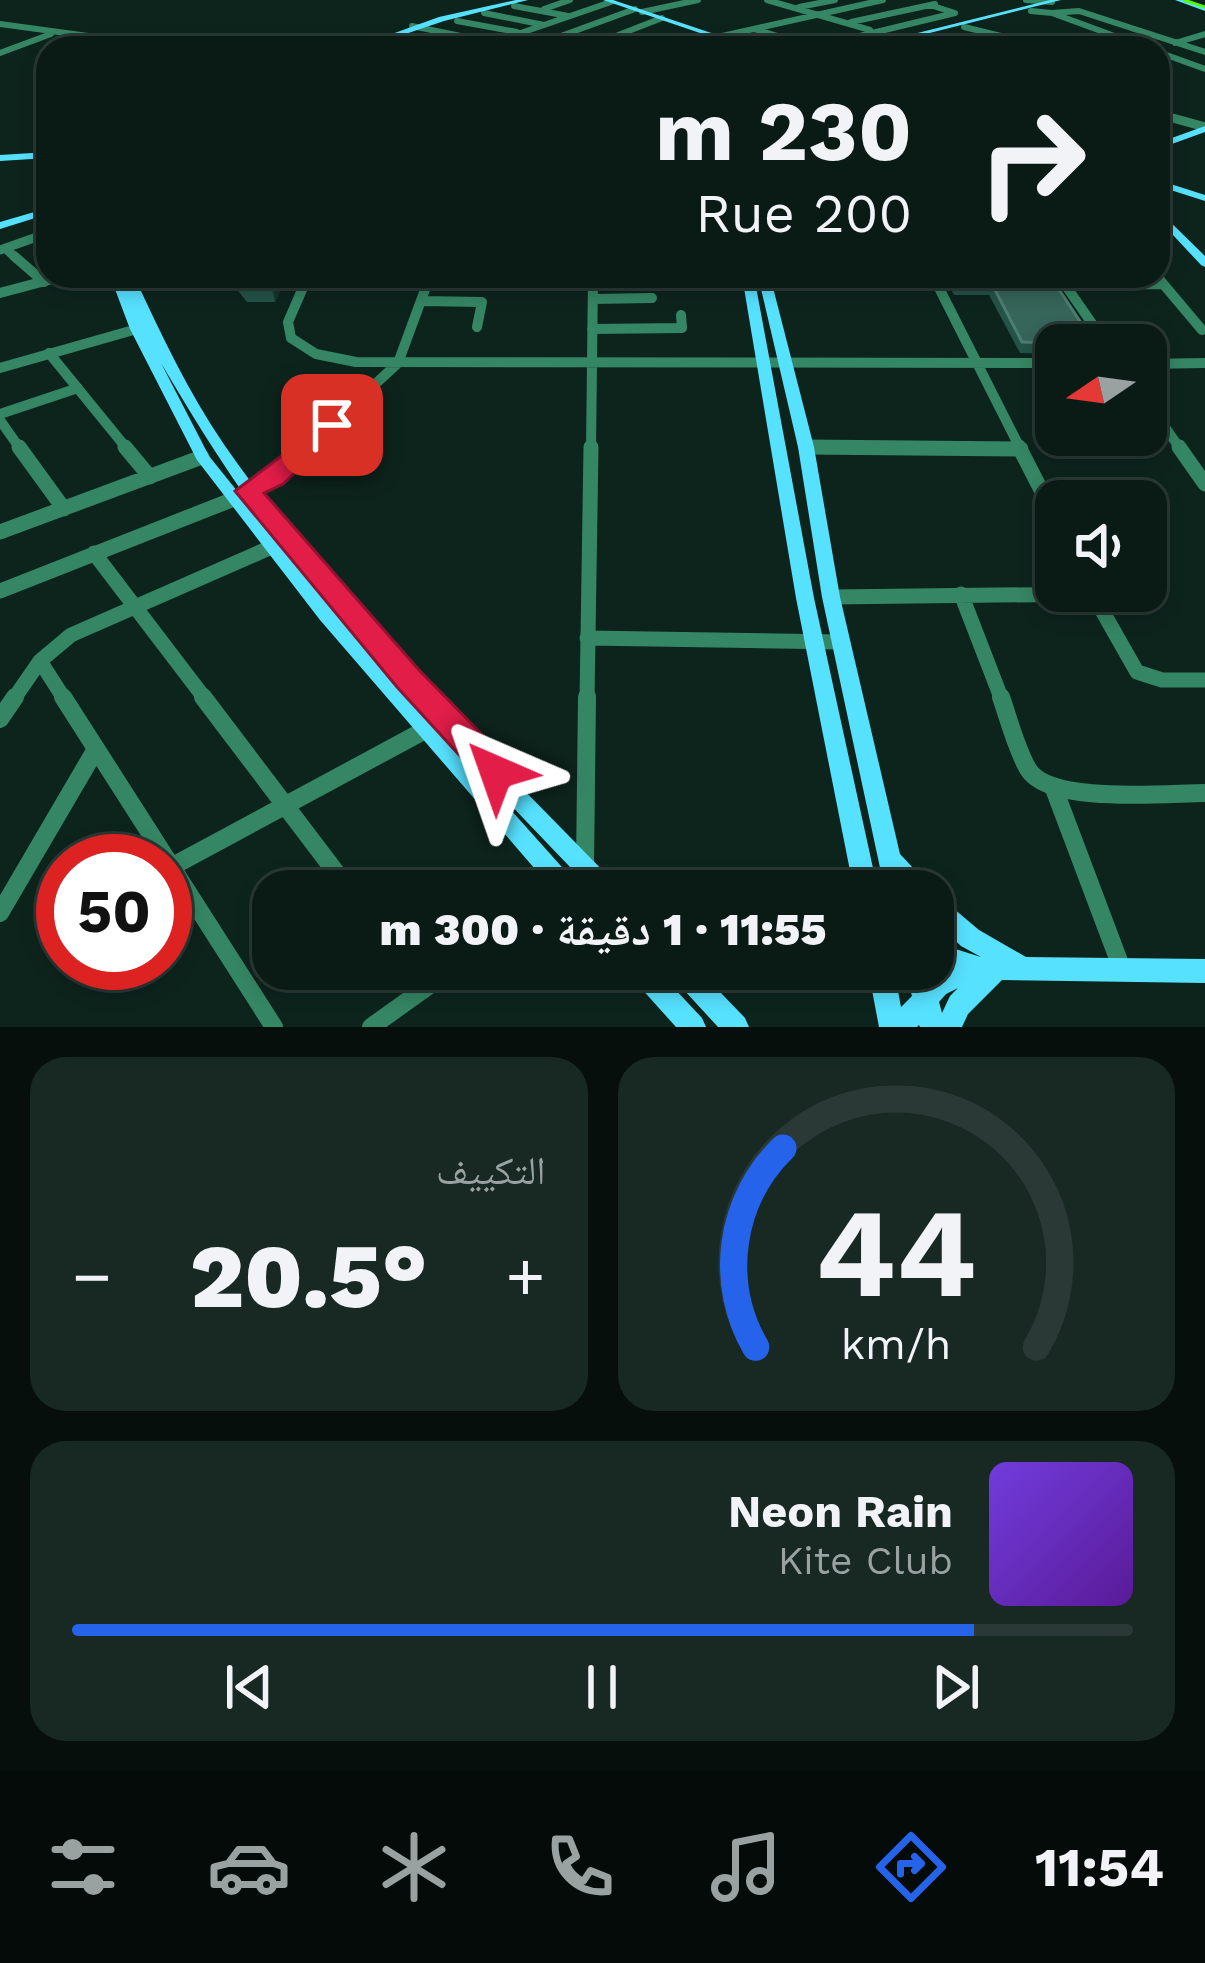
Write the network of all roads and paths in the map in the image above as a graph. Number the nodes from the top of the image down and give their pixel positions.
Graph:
1 (570, 0) edge
2 (651, 0) edge
3 (698, 0) edge
4 (766, 0) edge
5 (836, 0) edge
6 (883, 0) edge
7 (948, 0) edge
8 (1075, 0) edge
9 (1178, 0) edge
10 (1190, 0) edge
11 (608, 1) edge
12 (821, 1) edge
13 (519, 2) edge
14 (1029, 4) edge
15 (621, 5) junction
16 (931, 5) junction
17 (1052, 7) edge
18 (1205, 7) edge
19 (795, 8) junction
20 (539, 11) junction
21 (638, 11) junction
22 (484, 13) dead end
23 (816, 14) junction
24 (568, 16) junction
25 (662, 19) junction
26 (457, 21) dead end
27 (846, 23) junction
28 (0, 24) edge
29 (545, 25) junction
30 (414, 26) junction
31 (970, 27) junction
32 (584, 28) junction
33 (754, 28) junction
34 (57, 32) junction
35 (874, 32) junction
36 (521, 33) junction
37 (1205, 34) edge
38 (46, 36) edge
39 (87, 36) edge
40 (382, 36) edge
41 (460, 36) edge
42 (513, 36) edge
43 (561, 36) edge
44 (617, 36) joint
45 (715, 36) edge
46 (722, 36) edge
47 (779, 36) edge
48 (858, 36) edge
49 (889, 36) edge
50 (918, 36) edge
51 (924, 36) edge
52 (1005, 36) joint
53 (1042, 36) edge
54 (1119, 36) edge
55 (1155, 36) edge
56 (36, 40) edge
57 (1170, 41) edge
58 (1176, 43) junction
59 (1170, 45) edge
60 (1205, 52) edge
61 (0, 53) edge
62 (1170, 55) edge
63 (1205, 69) edge
64 (1170, 118) edge
65 (1205, 128) edge
66 (1205, 138) edge
67 (1170, 144) edge
68 (1170, 147) edge
69 (36, 154) edge
70 (0, 156) edge
71 (1170, 186) edge
72 (1170, 187) edge
73 (1205, 196) edge
74 (36, 215) edge
75 (0, 226) edge
76 (1170, 229) edge
77 (36, 239) edge
78 (3, 249) edge
79 (1205, 263) edge
80 (36, 276) edge
81 (36, 284) edge
82 (125, 288) edge
83 (128, 288) edge
84 (303, 288) edge
85 (426, 288) edge
86 (592, 288) edge
87 (752, 288) edge
88 (765, 288) edge
89 (939, 288) edge
90 (1068, 288) edge
91 (1166, 288) edge
92 (0, 293) edge
93 (652, 298) dead end
94 (592, 299) junction
95 (421, 301) junction
96 (681, 315) dead end
97 (1092, 324) edge
98 (477, 327) dead end
99 (137, 329) junction
100 (592, 329) junction
101 (1202, 330) dead end
102 (49, 353) junction
103 (774, 360) junction
104 (591, 361) junction
105 (976, 362) junction
106 (398, 363) junction
107 (1035, 363) edge
108 (1205, 363) edge
109 (1167, 364) edge
110 (0, 368) edge
111 (78, 388) junction
112 (0, 417) edge
113 (1167, 426) edge
114 (806, 447) junction
115 (1021, 449) junction
116 (202, 457) junction
117 (1198, 465) edge
118 (150, 477) junction
119 (1036, 480) edge
120 (1205, 484) edge
121 (241, 495) junction
122 (64, 509) junction
123 (0, 532) edge
124 (274, 546) junction
125 (94, 554) junction
126 (0, 591) edge
127 (1035, 593) edge
128 (961, 594) junction
129 (831, 597) junction
130 (136, 605) junction
131 (1103, 612) edge
132 (587, 638) junction
133 (813, 641) junction
134 (841, 642) junction
135 (40, 661) junction
136 (1205, 680) edge
137 (0, 719) edge
138 (427, 729) junction
139 (96, 749) junction
140 (1053, 786) junction
141 (1205, 793) edge
142 (286, 805) junction
143 (150, 834) edge
144 (192, 856) edge
145 (888, 856) junction
146 (585, 866) junction
147 (334, 870) edge
148 (548, 870) edge
149 (589, 870) edge
150 (862, 870) edge
151 (892, 870) edge
152 (901, 870) edge
153 (192, 900) edge
154 (0, 913) edge
155 (954, 924) edge
156 (954, 957) edge
157 (999, 968) junction
158 (1121, 969) junction
159 (1205, 971) edge
160 (423, 990) edge
161 (659, 990) edge
162 (701, 990) edge
163 (886, 990) edge
164 (923, 990) edge
165 (925, 996) junction
166 (274, 1027) edge
167 (371, 1027) edge
168 (693, 1027) edge
169 (736, 1027) edge
170 (896, 1027) edge
171 (933, 1027) edge
172 (949, 1027) edge

1 - 20 street
2 - 15 street
3 - 21 street
4 - 19 street
5 - 12 street
6 - 23 street
7 - 16 street
8 - 17 main road
9 - 18 main road
10 - 18 main road
11 - 15 main road
11 - 24 street
12 - 19 street
13 - 20 street
13 - 30 main road
14 - 17 main road
14 - 31 main road
14 - 50 main road
15 - 21 main road
16 - 27 street
16 - 35 street
17 - 54 street
17 - 55 street
19 - 23 street
20 - 24 street
21 - 25 main road
21 - 32 street
22 - 29 street
23 - 27 street
23 - 33 street
24 - 29 street
25 - 44 street
25 - 45 main road
26 - 36 street
27 - 35 street
28 - 34 street
29 - 36 street
30 - 40 main road
30 - 41 street
31 - 51 main road
31 - 52 street
32 - 43 street
32 - 44 street
33 - 46 street
33 - 47 street
34 - 38 street
34 - 39 street
35 - 48 street
35 - 49 street
36 - 42 street
37 - 58 street
52 - 53 street
56 - 61 street
57 - 58 street
58 - 59 street
58 - 60 street
62 - 63 street
64 - 65 street
65 - 67 main road
66 - 68 main road
69 - 70 main road
71 - 73 main road
72 - 73 main road
74 - 75 main road
76 - 79 main road
77 - 78 street
78 - 80 street
81 - 92 street
82 - 99 main road
83 - 121 main road
84 - 106 street
85 - 95 street
86 - 94 street
87 - 103 main road
88 - 103 main road
89 - 105 street
90 - 97 street
91 - 101 street
93 - 94 street
94 - 100 street
95 - 98 street
95 - 106 street
96 - 100 street
99 - 102 street
99 - 116 main road
100 - 104 street
102 - 110 street
102 - 111 street
103 - 104 street
103 - 105 street
103 - 114 main road
103 - 133 main road
104 - 106 street
104 - 132 street
105 - 107 street
105 - 115 street
106 - 121 street
108 - 109 street
111 - 112 street
111 - 118 street
112 - 122 street
113 - 117 street
114 - 115 street
114 - 129 main road
115 - 119 street
116 - 118 street
116 - 121 main road
117 - 120 street
118 - 122 street
121 - 124 main road
121 - 125 street
121 - 146 main road
122 - 123 street
124 - 130 street
124 - 138 main road
125 - 126 street
125 - 130 street
127 - 128 street
128 - 129 street
128 - 140 street
129 - 134 main road
130 - 135 street
130 - 142 street
131 - 136 street
132 - 133 street
132 - 146 street
133 - 134 street
133 - 150 main road
134 - 145 main road
135 - 137 street
135 - 139 street
138 - 142 street
138 - 148 main road
139 - 143 street
139 - 154 street
140 - 141 street
140 - 158 street
142 - 144 street
142 - 147 street
145 - 151 main road
145 - 152 main road
146 - 149 main road
153 - 166 street
155 - 157 main road
156 - 157 main road
157 - 158 main road
157 - 165 main road
157 - 172 main road
158 - 159 main road
160 - 167 street
161 - 168 main road
162 - 169 main road
163 - 170 main road
164 - 165 main road
165 - 170 main road
165 - 171 main road

